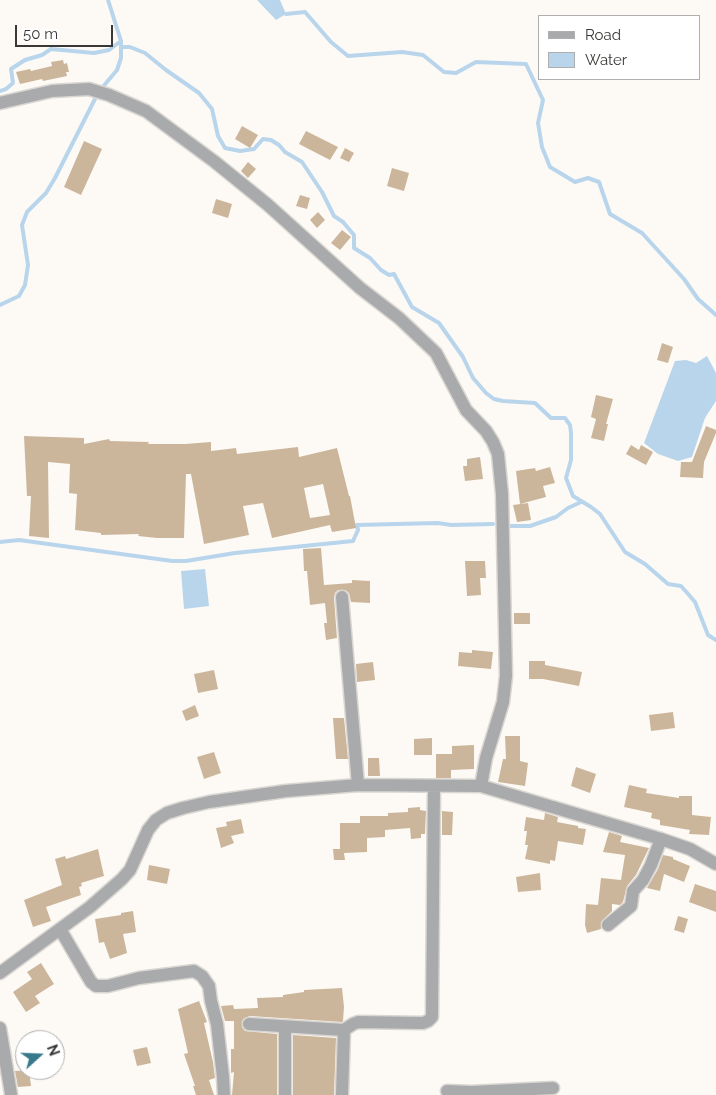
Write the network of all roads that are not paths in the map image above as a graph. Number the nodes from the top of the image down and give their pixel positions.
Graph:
1 (0, 103) edge
2 (342, 596) dead end
3 (358, 785) junction
4 (434, 786) junction
5 (481, 786) junction
6 (661, 839) junction
7 (716, 864) edge
8 (608, 926) dead end
9 (60, 929) junction
10 (0, 973) edge
11 (248, 1024) dead end
12 (0, 1028) edge
13 (285, 1028) junction
14 (344, 1030) junction
15 (553, 1088) dead end
16 (447, 1091) dead end
17 (471, 1093) edge
18 (11, 1094) edge
19 (224, 1095) edge
20 (285, 1095) edge
21 (342, 1095) edge

1 - 5 street
2 - 3 street
3 - 4 street
3 - 9 street
4 - 5 street
4 - 14 street
5 - 6 street
6 - 7 street
6 - 8 street
9 - 10 street
9 - 19 street
11 - 13 street
12 - 18 street
13 - 14 street
13 - 20 street
14 - 21 street
15 - 17 street
16 - 17 street

